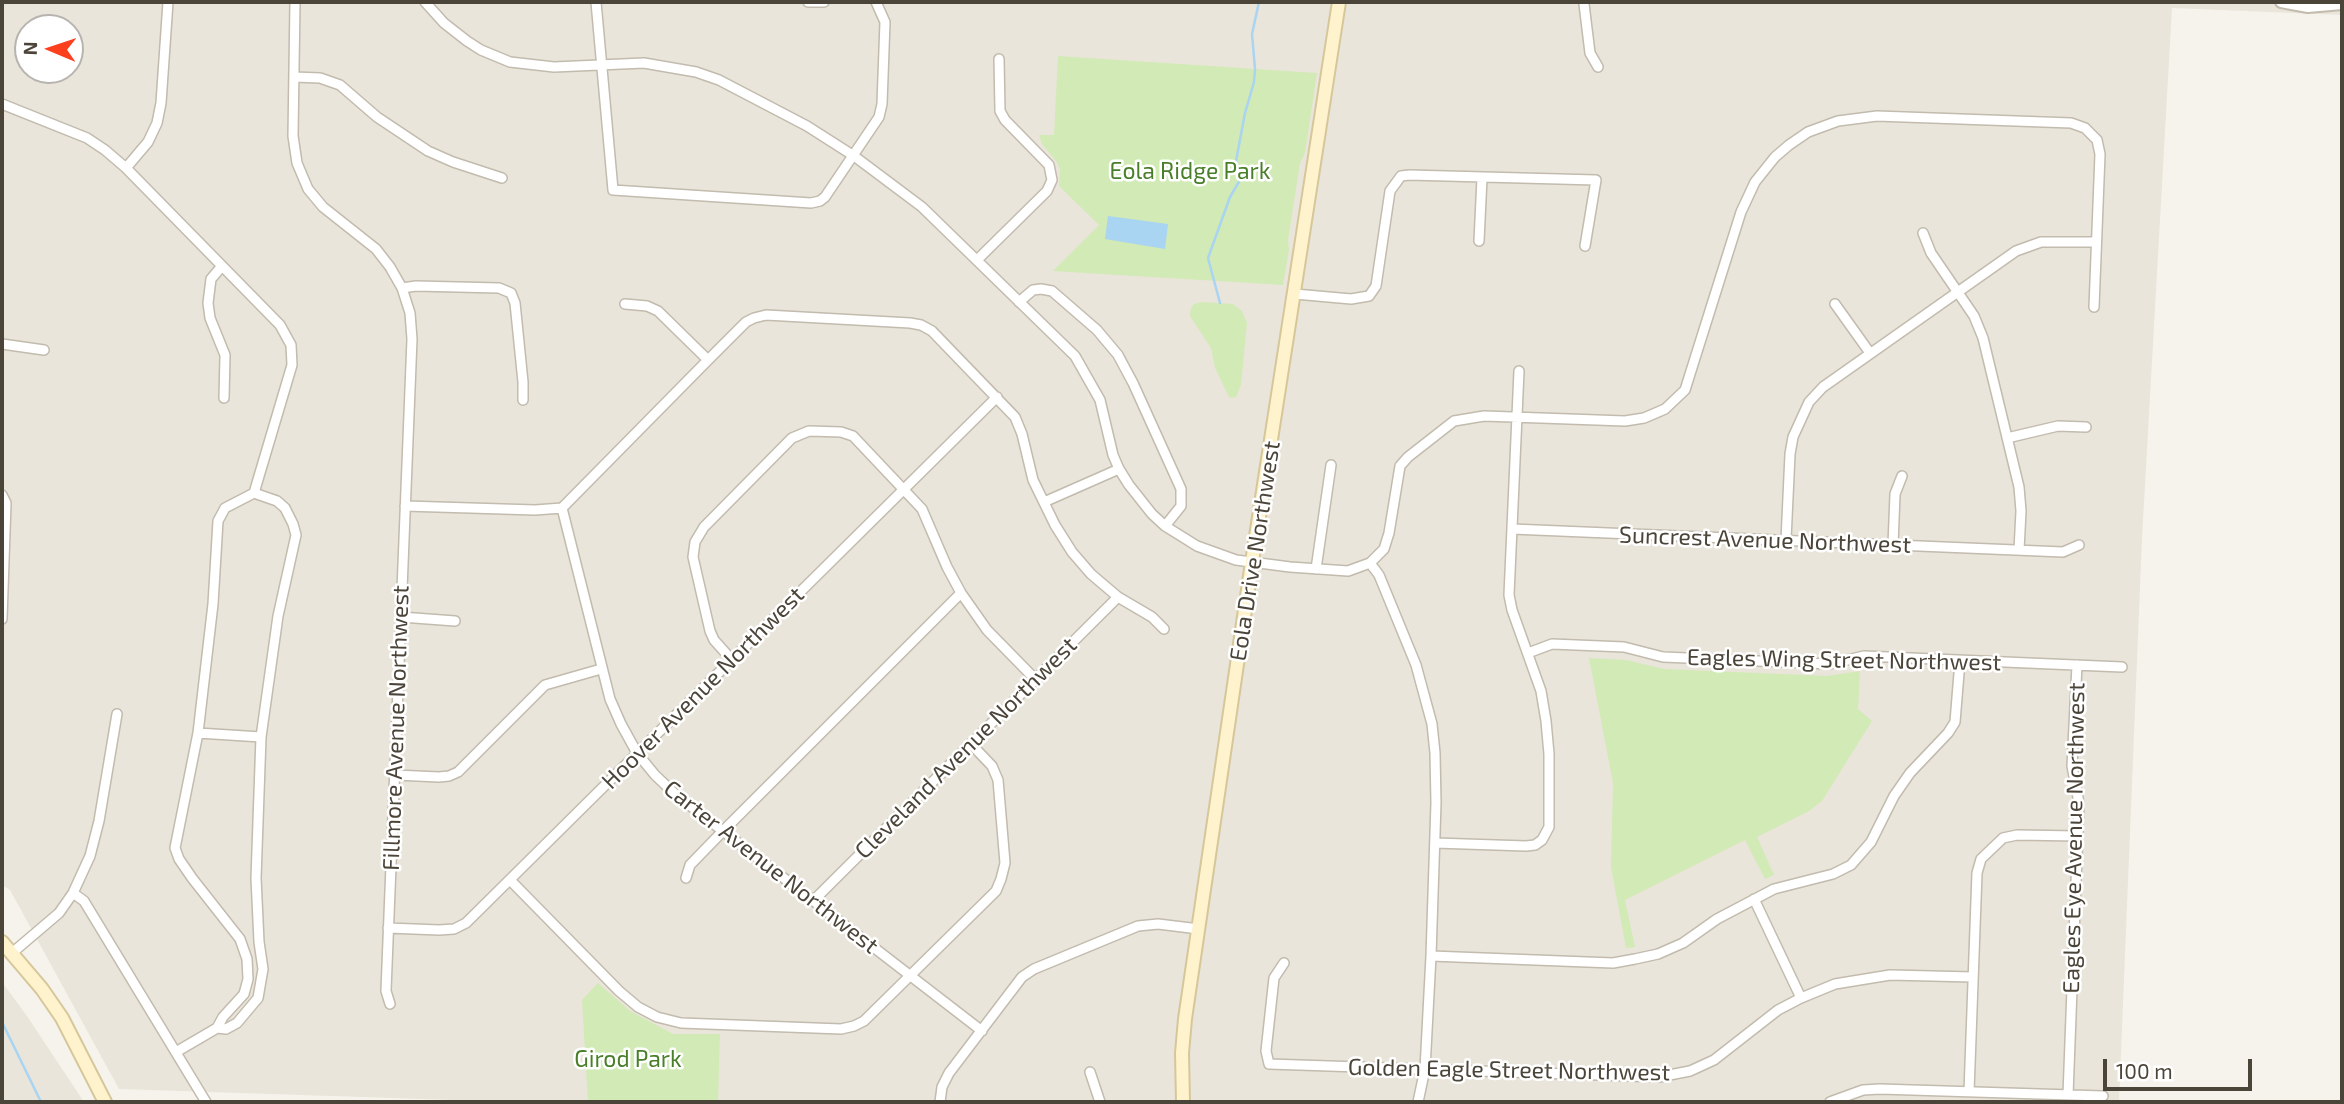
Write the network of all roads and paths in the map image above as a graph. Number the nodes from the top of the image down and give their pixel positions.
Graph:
1 (168, 2) edge
2 (295, 2) edge
3 (425, 2) edge
4 (596, 2) edge
5 (808, 2) edge
6 (824, 2) edge
7 (876, 2) edge
8 (1339, 2) edge
9 (2281, 2) edge
10 (1585, 3) edge
11 (2342, 4) edge
12 (999, 59) dead end
13 (601, 64) junction
14 (1598, 67) dead end
15 (294, 77) junction
16 (2, 104) edge
17 (854, 156) junction
18 (126, 167) junction
19 (502, 177) dead end
20 (1482, 178) junction
21 (1923, 233) dead end
22 (1479, 241) dead end
23 (2096, 242) junction
24 (1585, 246) dead end
25 (977, 260) junction
26 (222, 266) junction
27 (402, 288) junction
28 (1957, 291) junction
29 (1295, 294) junction
30 (1019, 302) junction
31 (625, 304) dead end
32 (1835, 304) dead end
33 (2094, 307) dead end
34 (2, 344) edge
35 (44, 350) dead end
36 (1870, 353) junction
37 (708, 360) junction
38 (1519, 371) dead end
39 (997, 397) junction
40 (224, 398) dead end
41 (523, 400) dead end
42 (1517, 418) junction
43 (2086, 427) dead end
44 (2007, 438) junction
45 (1331, 465) dead end
46 (1119, 469) junction
47 (1902, 476) dead end
48 (904, 488) junction
49 (254, 493) junction
50 (2, 495) edge
51 (1044, 502) junction
52 (405, 506) junction
53 (562, 508) junction
54 (1165, 526) junction
55 (1512, 529) junction
56 (1786, 540) junction
57 (1893, 545) junction
58 (2079, 545) dead end
59 (2019, 550) junction
60 (1252, 562) junction
61 (1370, 563) junction
62 (1317, 569) junction
63 (961, 593) junction
64 (1118, 597) junction
65 (401, 617) junction
66 (2, 619) edge
67 (455, 621) dead end
68 (1164, 629) dead end
69 (1528, 653) junction
70 (731, 659) junction
71 (1960, 661) junction
72 (2077, 666) junction
73 (2122, 667) dead end
74 (601, 669) junction
75 (1035, 679) junction
76 (117, 714) dead end
77 (198, 733) junction
78 (261, 737) junction
79 (971, 744) junction
80 (638, 754) junction
81 (394, 775) junction
82 (723, 831) junction
83 (2078, 836) junction
84 (1435, 843) junction
85 (686, 878) dead end
86 (511, 881) junction
87 (73, 893) junction
88 (1754, 899) junction
89 (814, 900) junction
90 (388, 928) junction
91 (1199, 929) junction
92 (2, 942) edge
93 (12, 953) junction
94 (1431, 956) junction
95 (1284, 963) dead end
96 (910, 975) junction
97 (1973, 977) junction
98 (1801, 998) junction
99 (390, 1004) dead end
100 (217, 1028) junction
101 (982, 1031) junction
102 (176, 1052) junction
103 (1425, 1069) junction
104 (1090, 1072) dead end
105 (1969, 1092) junction
106 (2068, 1095) junction
107 (2103, 1097) dead end
108 (105, 1102) edge
109 (206, 1102) edge
110 (940, 1102) edge
111 (1100, 1102) edge
112 (1182, 1102) edge
113 (1419, 1102) edge
114 (1830, 1102) edge

1 - 18 street
2 - 15 street, Fillmore Avenue Northwest
3 - 13 street
4 - 13 street
5 - 6 street
7 - 17 street
8 - 29 main road, Eola Drive Northwest
9 - 11 street
10 - 14 street
12 - 25 street
13 - 17 street
13 - 17 street
15 - 19 street
15 - 27 street, Fillmore Avenue Northwest
16 - 18 street
17 - 25 street
18 - 26 street
20 - 22 street
20 - 24 street
20 - 29 street
21 - 28 street
23 - 28 street
23 - 33 street
23 - 42 street
25 - 30 street
26 - 40 street
26 - 49 street
27 - 41 street
27 - 52 street, Fillmore Avenue Northwest
28 - 36 street
28 - 44 street
29 - 60 main road, Eola Drive Northwest
30 - 46 street
30 - 54 street
31 - 37 street
32 - 36 street
34 - 35 street
36 - 56 street
37 - 39 street
37 - 53 street
38 - 42 street
39 - 48 street, Hoover Avenue Northwest
39 - 51 street
42 - 55 street
42 - 61 street
43 - 44 street
44 - 59 street
45 - 62 street
46 - 51 street
46 - 54 street
47 - 57 street
48 - 63 street
48 - 70 street, Hoover Avenue Northwest
48 - 70 street
49 - 77 street
49 - 78 street
50 - 66 street
51 - 64 street
52 - 53 street
52 - 65 street, Fillmore Avenue Northwest
53 - 74 street, Carter Avenue Northwest
54 - 60 street
55 - 56 street, Suncrest Avenue Northwest
55 - 69 street
56 - 57 street, Suncrest Avenue Northwest
57 - 59 street, Suncrest Avenue Northwest
58 - 59 street, Suncrest Avenue Northwest
60 - 62 street
60 - 91 main road, Eola Drive Northwest
61 - 62 street
61 - 84 street
63 - 75 street
63 - 82 street
64 - 68 street
64 - 75 street, Cleveland Avenue Northwest
65 - 67 street
65 - 81 street, Fillmore Avenue Northwest
69 - 71 street, Eagles Wing Street Northwest
69 - 84 street
70 - 80 street, Hoover Avenue Northwest
71 - 72 street, Eagles Wing Street Northwest
71 - 88 street
72 - 73 street, Eagles Wing Street Northwest
72 - 83 street, Eagles Eye Avenue Northwest
74 - 80 street, Carter Avenue Northwest
74 - 81 street
75 - 79 street, Cleveland Avenue Northwest
76 - 87 street
77 - 78 street
77 - 100 street
78 - 100 street
79 - 89 street, Cleveland Avenue Northwest
79 - 96 street
80 - 82 street, Carter Avenue Northwest
80 - 86 street, Hoover Avenue Northwest
81 - 90 street, Fillmore Avenue Northwest
82 - 85 street
82 - 89 street, Carter Avenue Northwest
83 - 97 street
83 - 106 street, Eagles Eye Avenue Northwest
84 - 94 street
86 - 90 street, Hoover Avenue Northwest
86 - 96 street
87 - 93 street
87 - 102 street
88 - 94 street
88 - 98 street
89 - 96 street, Carter Avenue Northwest
90 - 99 street, Fillmore Avenue Northwest
91 - 101 street
91 - 112 main road, Eola Drive Northwest
92 - 93 main road
93 - 108 main road
94 - 103 street
95 - 103 street, Golden Eagle Street Northwest
96 - 101 street, Carter Avenue Northwest
97 - 98 street, Golden Eagle Street Northwest
97 - 105 street
98 - 103 street, Golden Eagle Street Northwest
100 - 102 street
101 - 110 street
102 - 109 street
103 - 113 street
104 - 111 street
105 - 106 street
105 - 114 street
106 - 107 street

